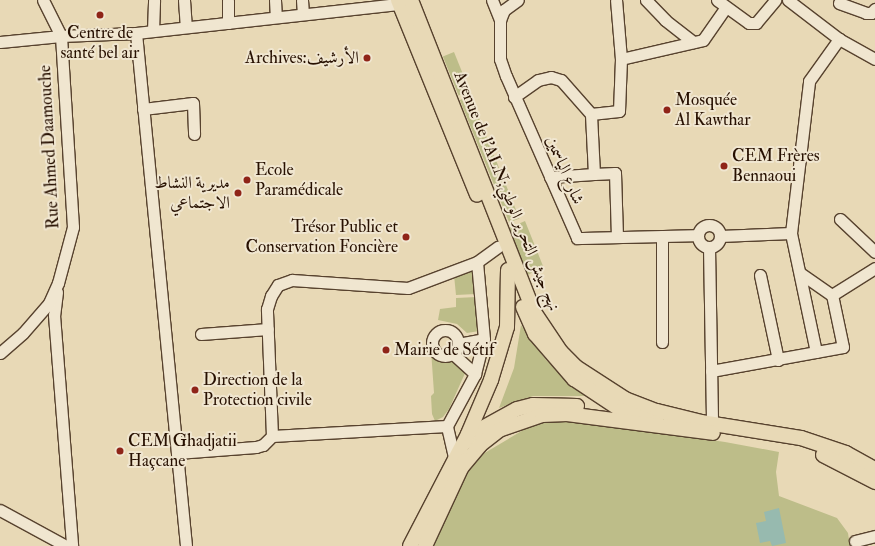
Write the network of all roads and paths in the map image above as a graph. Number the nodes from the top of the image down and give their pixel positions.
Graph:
1 (43, 0) edge
2 (154, 0) edge
3 (184, 0) edge
4 (228, 0) edge
5 (275, 0) edge
6 (302, 0) edge
7 (492, 0) edge
8 (518, 0) edge
9 (616, 0) edge
10 (646, 0) edge
11 (775, 0) edge
12 (788, 0) edge
13 (401, 2) edge
14 (721, 3) edge
15 (839, 3) dead end
16 (349, 5) edge
17 (875, 9) edge
18 (303, 14) junction
19 (276, 17) junction
20 (500, 20) junction
21 (228, 22) junction
22 (186, 27) junction
23 (153, 31) junction
24 (136, 33) junction
25 (61, 36) junction
26 (840, 39) junction
27 (0, 42) edge
28 (693, 42) junction
29 (621, 59) junction
30 (875, 59) edge
31 (514, 97) junction
32 (143, 109) junction
33 (590, 114) junction
34 (194, 134) dead end
35 (594, 174) junction
36 (550, 177) junction
37 (840, 219) dead end
38 (791, 233) junction
39 (698, 235) junction
40 (662, 236) junction
41 (720, 236) junction
42 (617, 237) junction
43 (498, 246) junction
44 (709, 247) junction
45 (875, 252) edge
46 (477, 262) junction
47 (875, 268) edge
48 (512, 270) junction
49 (800, 273) junction
50 (760, 275) dead end
51 (58, 283) junction
52 (516, 291) junction
53 (832, 295) junction
54 (268, 329) junction
55 (201, 334) dead end
56 (484, 339) junction
57 (662, 342) dead end
58 (816, 352) junction
59 (0, 353) edge
60 (778, 360) junction
61 (711, 371) junction
62 (475, 374) junction
63 (621, 410) junction
64 (657, 418) junction
65 (712, 424) junction
66 (447, 426) junction
67 (479, 430) junction
68 (272, 436) junction
69 (177, 453) junction
70 (457, 463) junction
71 (875, 469) edge
72 (875, 482) edge
73 (0, 510) edge
74 (875, 536) edge
75 (855, 540) dead end
76 (66, 546) edge
77 (72, 546) edge
78 (186, 546) edge
79 (410, 546) edge
80 (425, 546) edge

1 - 25 street
2 - 23 street
3 - 22 street
4 - 21 street
5 - 19 street
6 - 18 street
7 - 20 street, شارع الياسمين
8 - 20 street
9 - 29 street
10 - 28 street
11 - 14 street
12 - 26 street
13 - 16 street
13 - 43 main road, Avenue de l'ALN;نهج جيش التحرير الوطني
13 - 48 main road, Avenue de l'ALN;نهج جيش التحرير الوطني
14 - 28 street
15 - 17 street
16 - 18 street
18 - 19 street
19 - 21 street
20 - 31 street, شارع الياسمين
21 - 22 street
22 - 23 street
23 - 24 street
24 - 25 street
24 - 32 street
25 - 27 street
25 - 51 street, Rue Ahmed Daamouche
26 - 30 street
26 - 38 street
28 - 29 street
29 - 33 street
31 - 33 street
31 - 36 street, شارع الياسمين
32 - 34 street
32 - 69 street
33 - 35 street
35 - 36 street
35 - 42 street
36 - 42 street, شارع الياسمين
37 - 45 street
38 - 41 street
38 - 49 street
39 - 40 street, شارع الياسمين
39 - 41 street
39 - 44 street
40 - 42 street, شارع الياسمين
40 - 57 street
41 - 44 street
43 - 46 street
43 - 48 main road, Avenue de l'ALN;نهج جيش التحرير الوطني
44 - 61 street
46 - 54 street
46 - 56 street
47 - 53 street
48 - 52 main road
48 - 64 main road, Avenue de l'ALN;نهج جيش التحرير الوطني
48 - 70 main road
49 - 53 street
49 - 58 street
50 - 60 street
51 - 59 street, Rue Ahmed Daamouche
51 - 77 street
52 - 63 main road, Avenue de l'ALN;نهج جيش التحرير الوطني
52 - 67 main road
53 - 58 street
54 - 55 street
54 - 68 street
56 - 62 street
56 - 62 street
58 - 60 street
60 - 61 street
61 - 65 street
62 - 66 street
63 - 64 main road
63 - 67 main road
64 - 65 main road
64 - 70 main road
64 - 72 main road
65 - 71 main road
66 - 68 street
66 - 70 street
67 - 70 main road
68 - 69 street
69 - 78 street
70 - 79 main road
70 - 80 main road
73 - 76 street
74 - 75 street

